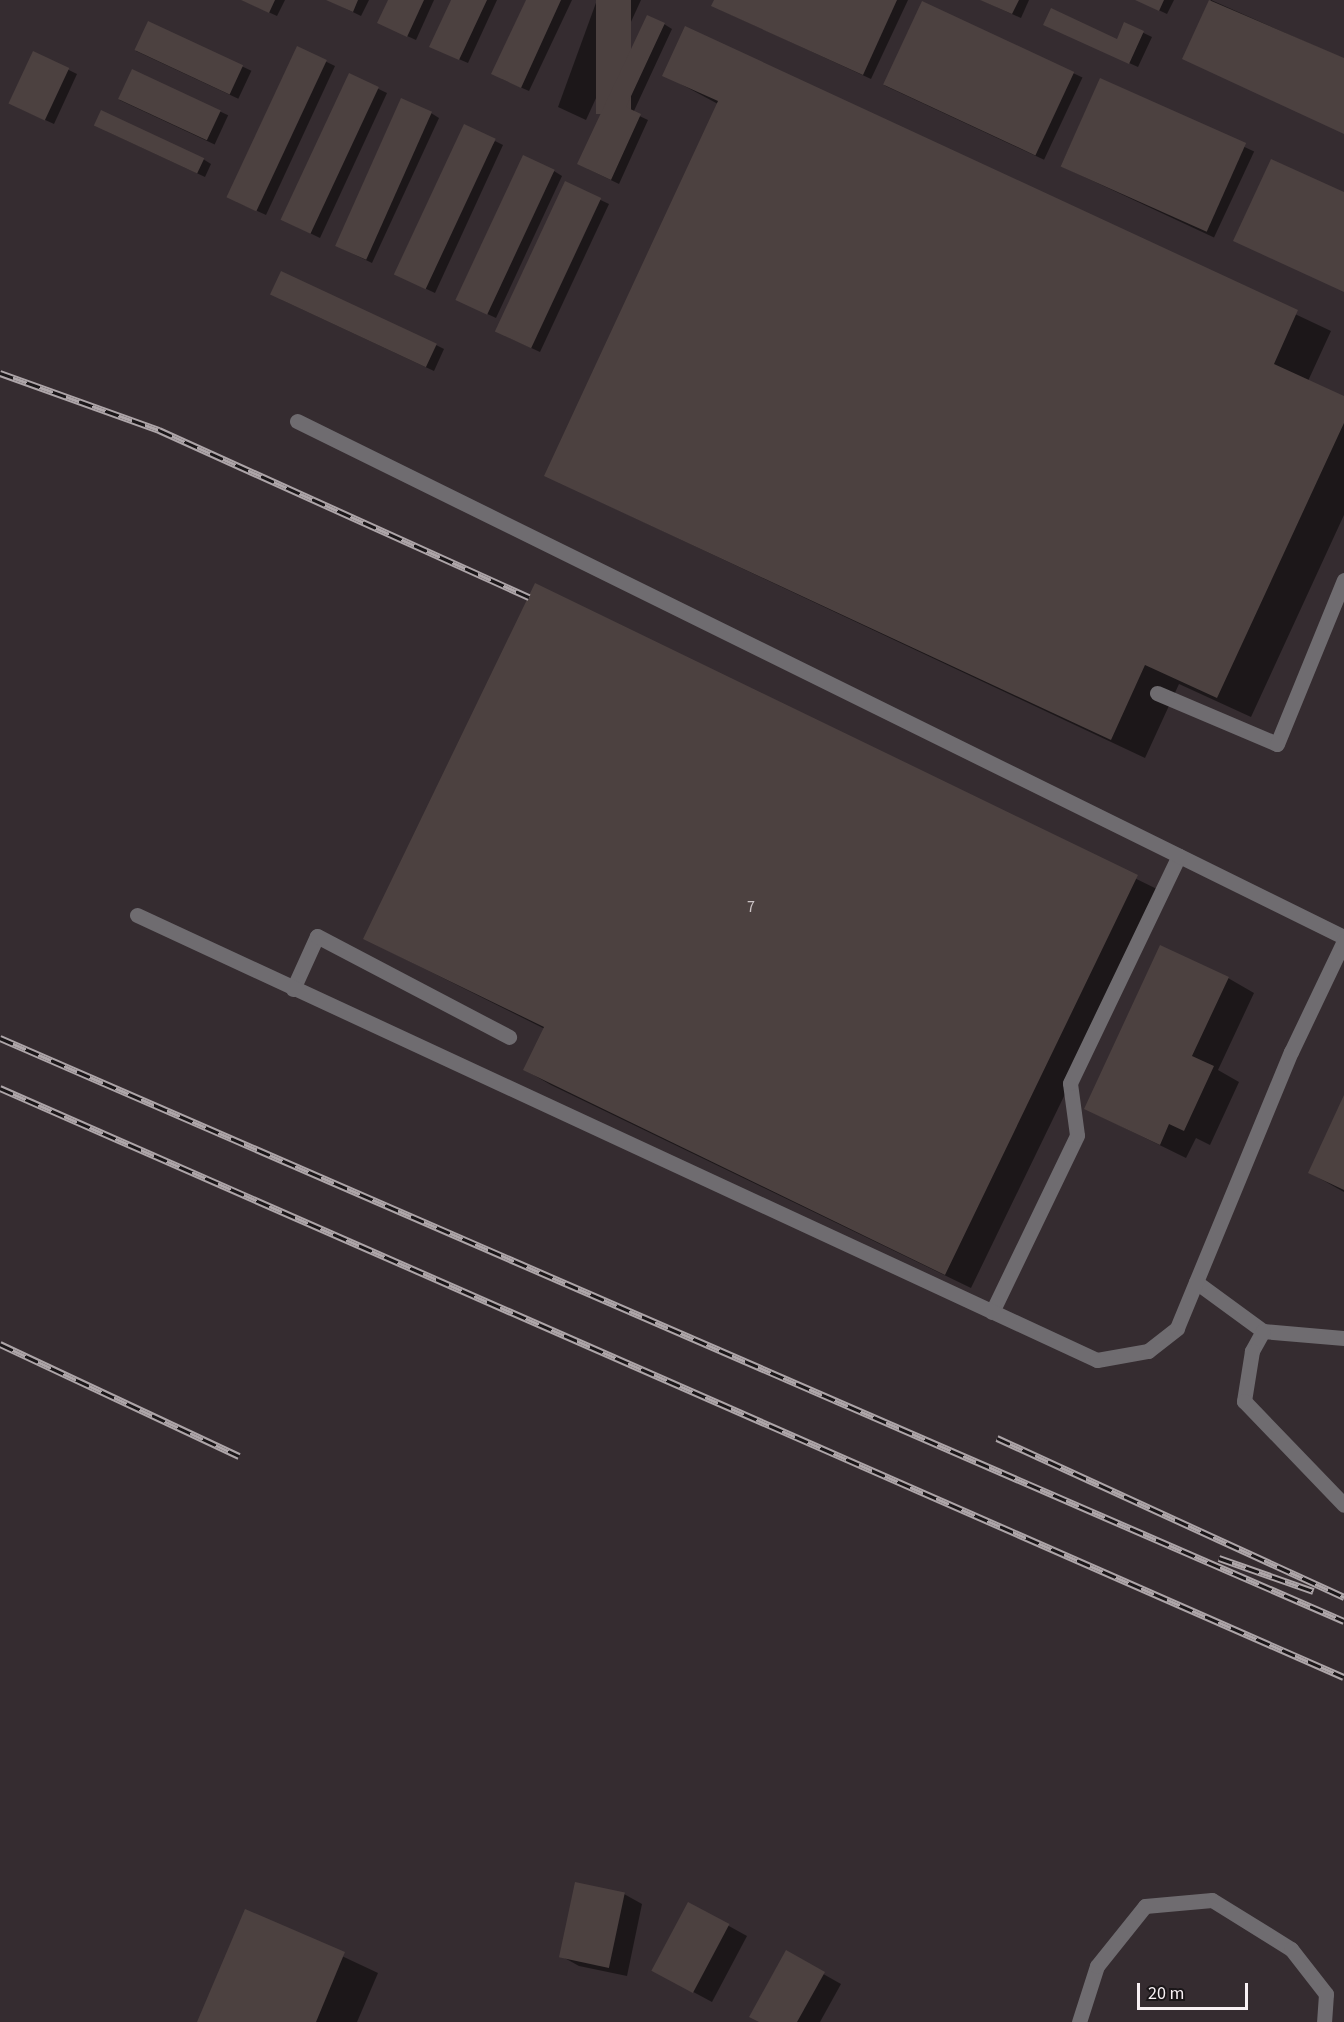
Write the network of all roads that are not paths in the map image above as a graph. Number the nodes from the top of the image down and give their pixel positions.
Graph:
1 (297, 421) dead end
2 (1344, 580) edge
3 (1156, 693) dead end
4 (1179, 856) junction
5 (137, 915) dead end
6 (1344, 939) edge
7 (293, 989) junction
8 (509, 1037) dead end
9 (1196, 1282) junction
10 (992, 1312) junction
11 (1263, 1331) junction
12 (1344, 1338) edge
13 (1344, 1505) edge
14 (1079, 2022) edge
15 (1324, 2022) edge

1 - 4 street
2 - 3 street
4 - 6 street
4 - 10 street
5 - 7 street
6 - 9 street
7 - 8 street
7 - 10 street
9 - 10 street
9 - 11 street
11 - 12 street
11 - 13 street
14 - 15 street

